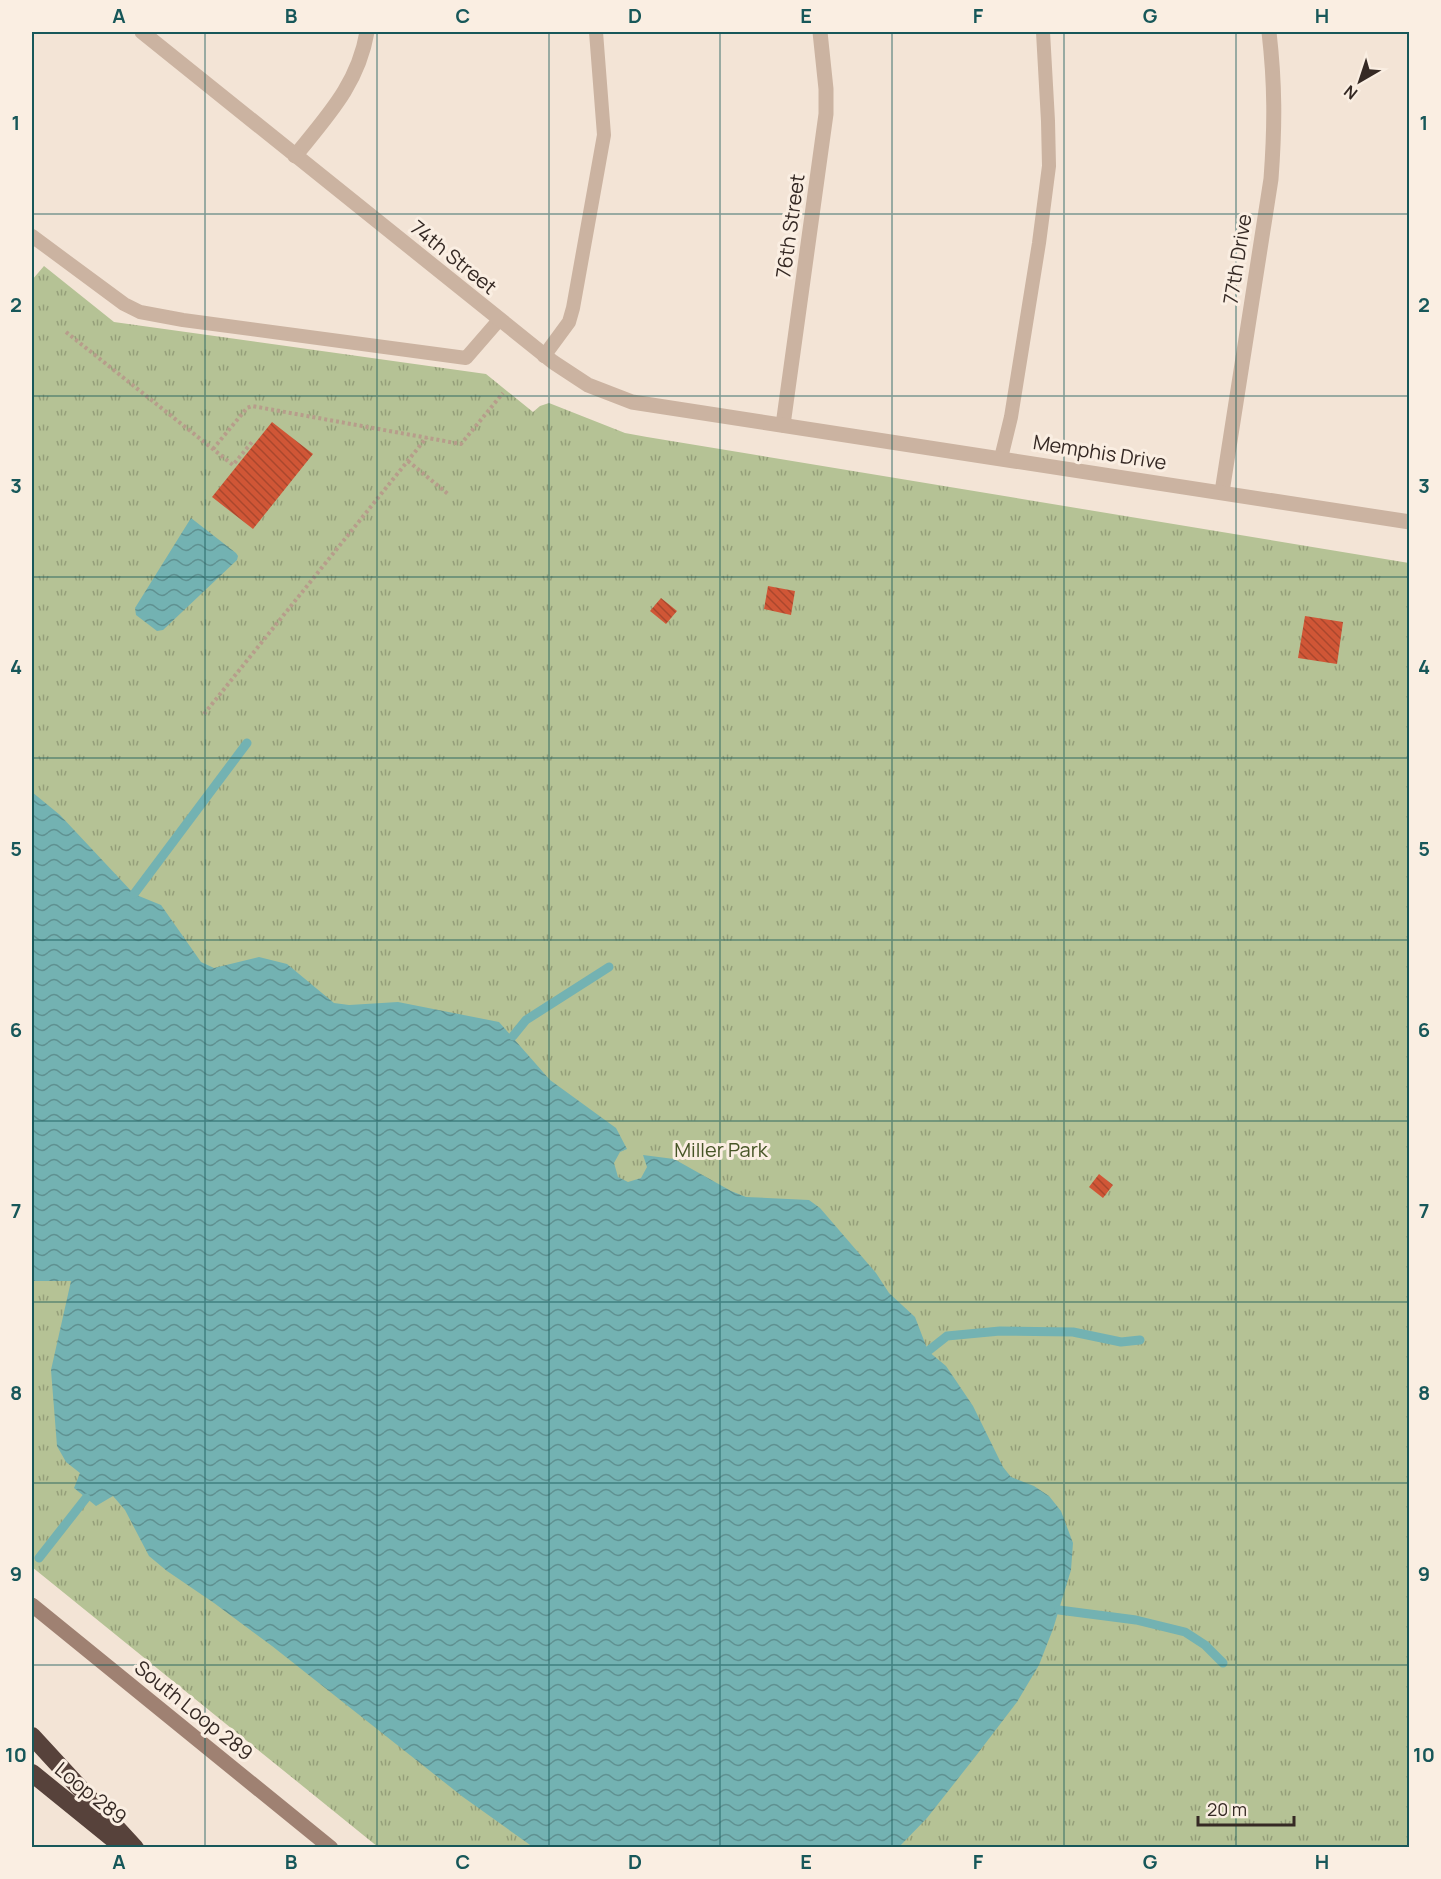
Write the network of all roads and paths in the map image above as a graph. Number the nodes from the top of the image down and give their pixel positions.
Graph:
1 (142, 32) edge
2 (367, 32) edge
3 (596, 32) edge
4 (820, 32) edge
5 (1043, 32) edge
6 (1269, 32) edge
7 (295, 156) junction
8 (32, 236) edge
9 (499, 321) junction
10 (66, 332) dead end
11 (84, 346) junction
12 (80, 351) dead end
13 (544, 356) junction
14 (503, 393) dead end
15 (783, 425) junction
16 (427, 437) junction
17 (252, 442) dead end
18 (213, 449) junction
19 (1001, 458) junction
20 (408, 461) junction
21 (1222, 492) junction
22 (448, 494) dead end
23 (1410, 522) edge
24 (204, 714) dead end
25 (32, 1605) edge
26 (32, 1736) edge
27 (32, 1773) edge
28 (123, 1848) edge
29 (135, 1848) edge
30 (331, 1848) edge

1 - 7 street, 74th Street
2 - 7 street
3 - 13 lane
4 - 15 street, 76th Street
5 - 19 lane
6 - 21 street, 77th Drive
7 - 9 street, 74th Street
8 - 9 lane
9 - 13 street, 74th Street
10 - 11 path
11 - 12 path
11 - 18 path
13 - 15 street, 74th Street
14 - 16 path
15 - 19 street, Memphis Drive
16 - 18 path
16 - 20 path
17 - 18 path
19 - 21 street, Memphis Drive
20 - 22 path
20 - 24 path
21 - 23 street, Memphis Drive
25 - 30 main road, South Loop 289
26 - 29 highway
27 - 28 highway, Loop 289

